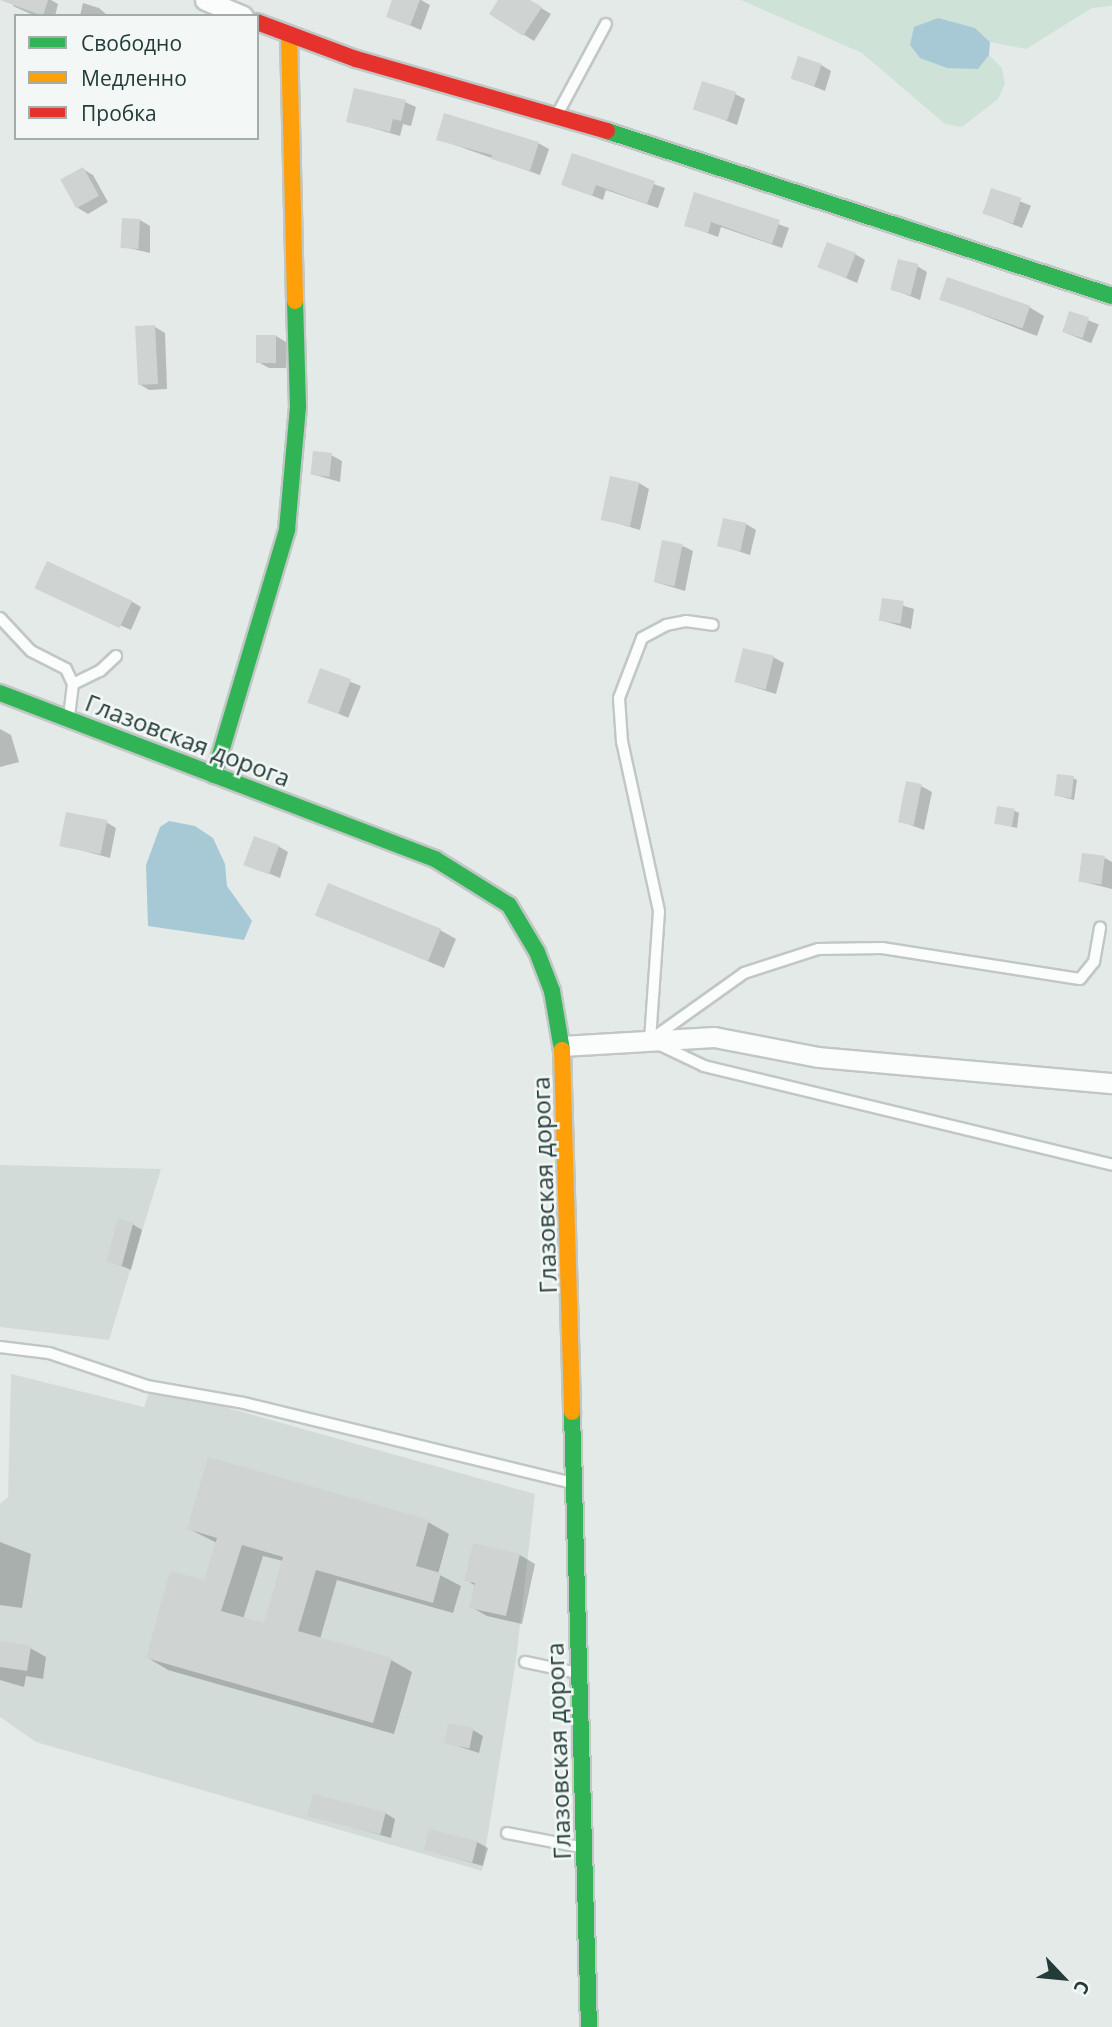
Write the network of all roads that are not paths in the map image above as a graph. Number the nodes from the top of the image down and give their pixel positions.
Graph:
1 (205, 0) edge
2 (238, 14) edge
3 (259, 23) edge
4 (606, 24) dead end
5 (289, 34) junction
6 (556, 117) junction
7 (1112, 296) edge
8 (0, 618) edge
9 (713, 625) dead end
10 (116, 656) dead end
11 (73, 684) junction
12 (0, 693) edge
13 (69, 720) junction
14 (214, 775) junction
15 (1100, 928) dead end
16 (650, 1040) junction
17 (562, 1046) junction
18 (1112, 1083) edge
19 (1112, 1165) edge
20 (0, 1347) edge
21 (577, 1484) junction
22 (525, 1662) dead end
23 (578, 1673) junction
24 (507, 1833) dead end
25 (584, 1848) junction
26 (589, 2027) edge

1 - 2 street
3 - 5 street
4 - 6 lane
5 - 6 street
5 - 14 street
6 - 7 street
8 - 11 lane
9 - 16 lane
10 - 11 lane
11 - 13 lane
12 - 13 street, Глазовская дорога
13 - 14 street, Глазовская дорога
14 - 17 street, Глазовская дорога
15 - 16 lane
16 - 17 street
16 - 18 street
16 - 19 lane
17 - 21 street, Глазовская дорога
20 - 21 lane
21 - 23 street, Глазовская дорога
22 - 23 lane
23 - 25 street, Глазовская дорога
24 - 25 lane
25 - 26 street, Глазовская дорога

